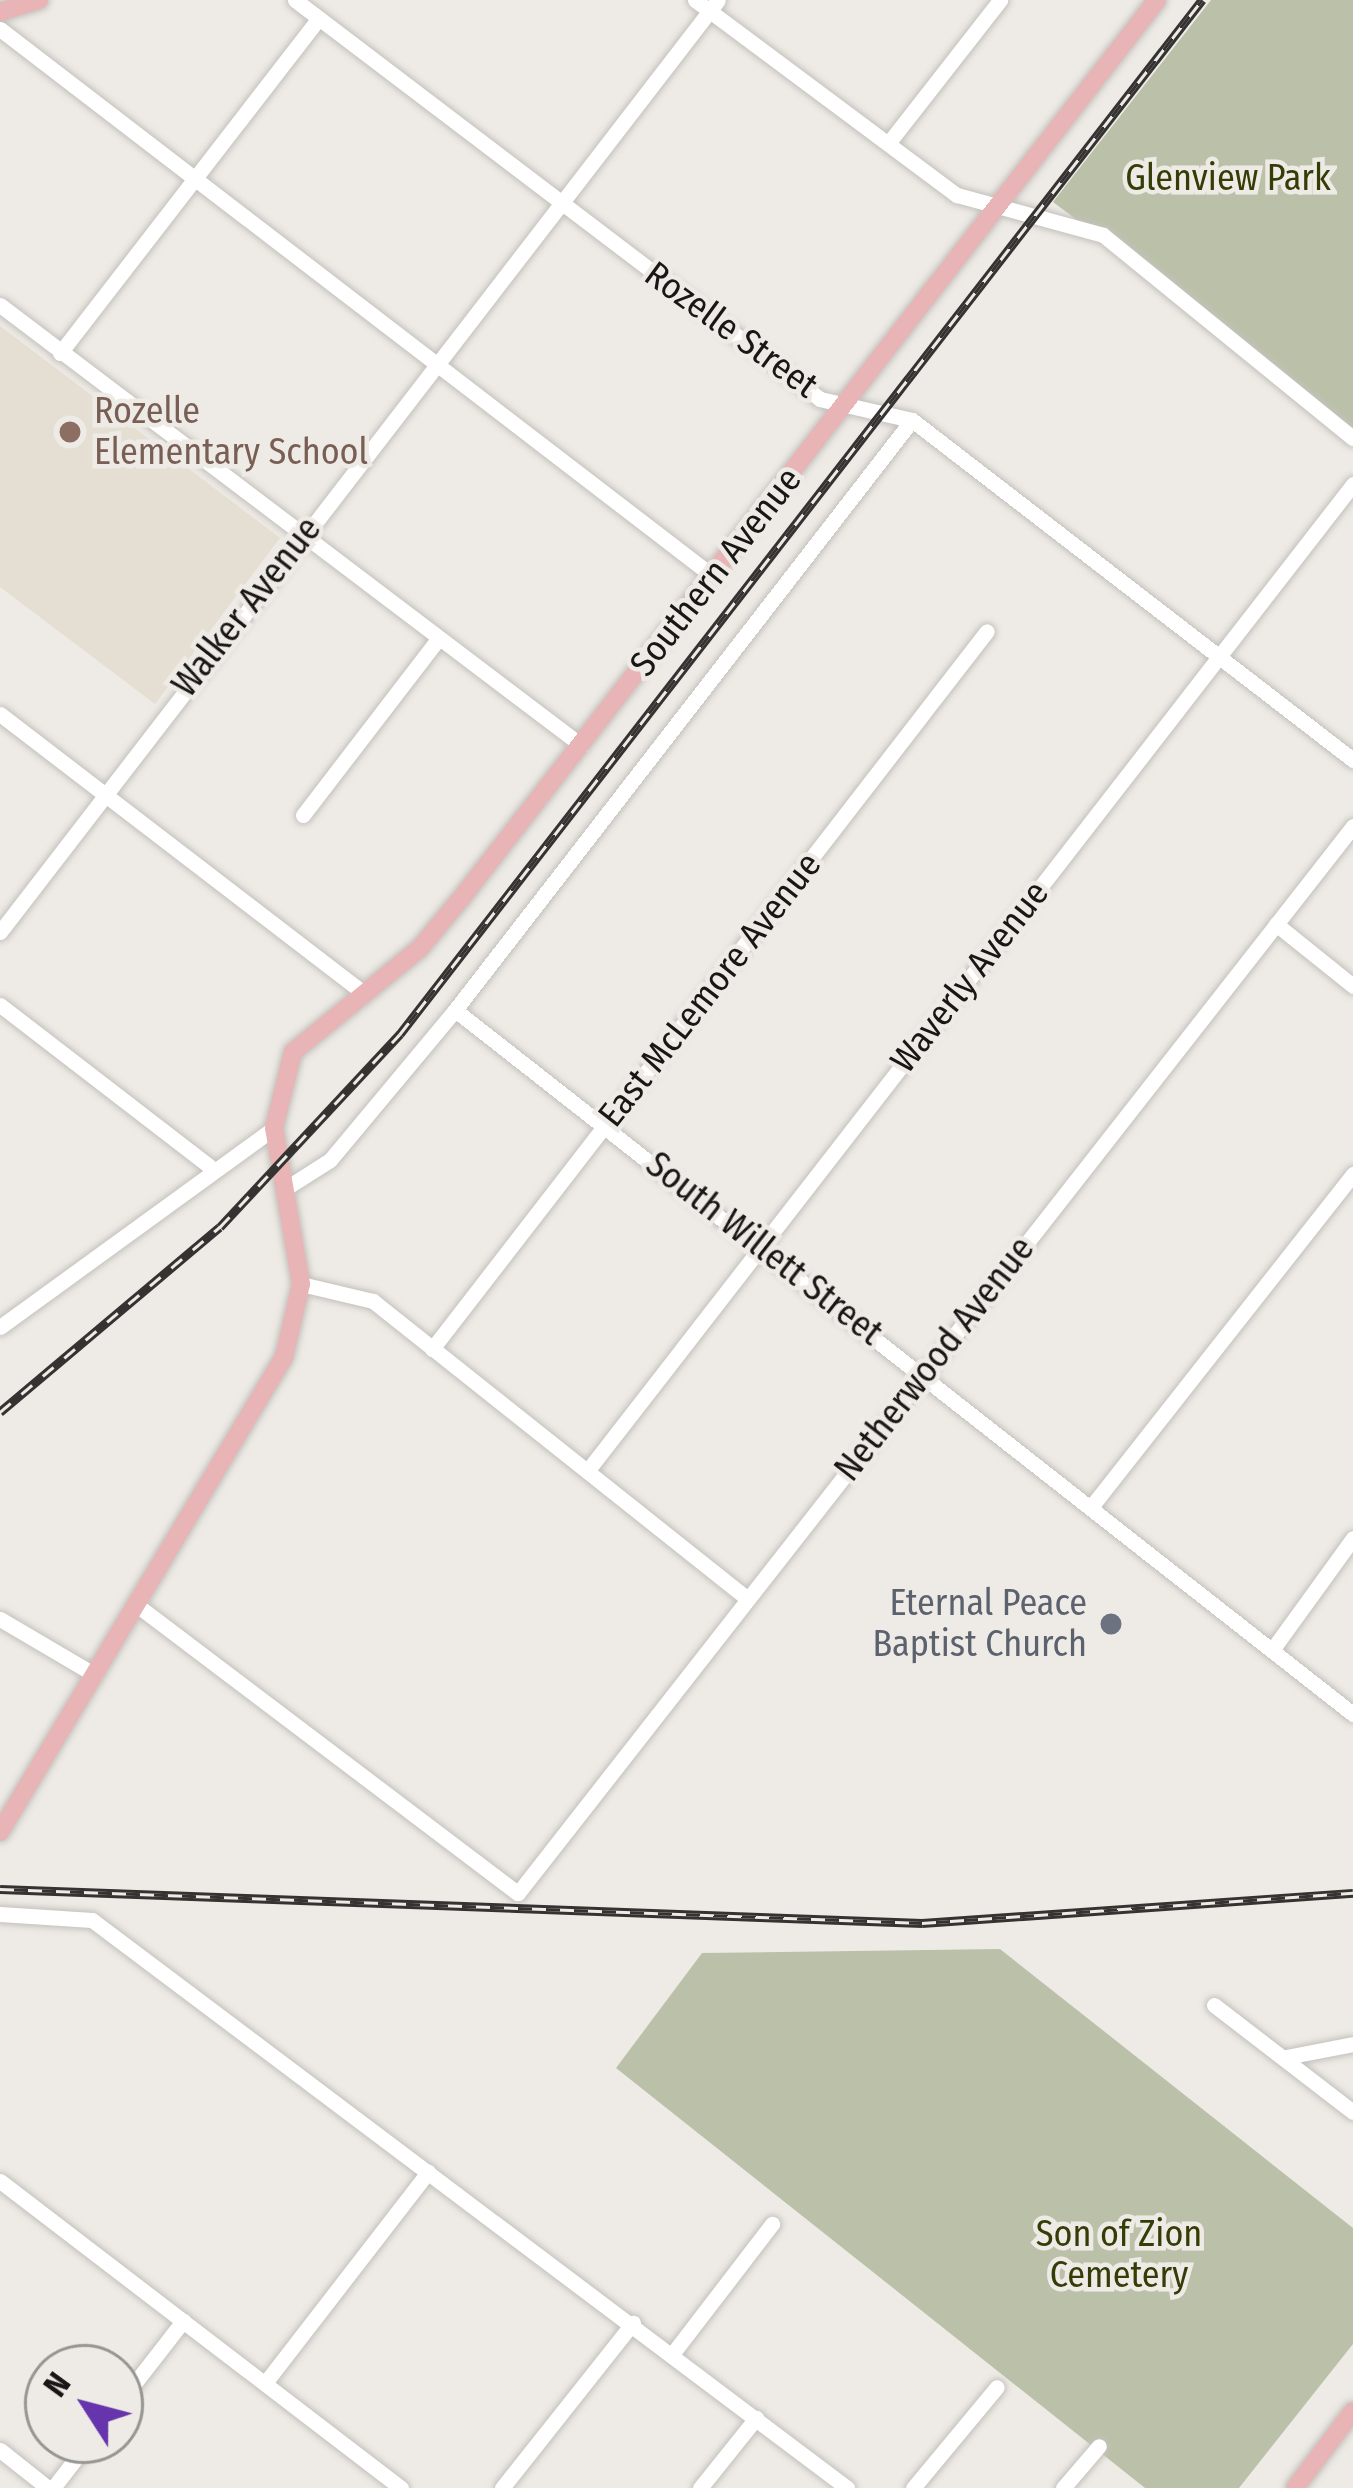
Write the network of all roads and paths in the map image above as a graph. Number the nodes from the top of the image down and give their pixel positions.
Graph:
1 (39, 0) edge
2 (295, 0) edge
3 (1000, 0) edge
4 (1157, 0) edge
5 (707, 4) edge
6 (0, 12) edge
7 (320, 19) junction
8 (0, 29) edge
9 (890, 141) junction
10 (194, 180) junction
11 (561, 202) junction
12 (996, 210) junction
13 (0, 305) edge
14 (61, 353) junction
15 (435, 365) junction
16 (845, 405) junction
17 (912, 420) junction
18 (1353, 438) edge
19 (1353, 484) edge
20 (300, 537) junction
21 (714, 577) junction
22 (987, 631) dead end
23 (439, 638) junction
24 (1219, 656) junction
25 (0, 714) edge
26 (581, 745) junction
27 (1353, 760) edge
28 (104, 794) junction
29 (303, 815) dead end
30 (1353, 826) edge
31 (1276, 924) junction
32 (0, 932) edge
33 (1353, 986) edge
34 (364, 993) junction
35 (0, 1005) edge
36 (455, 1010) junction
37 (605, 1125) junction
38 (274, 1128) junction
39 (209, 1166) junction
40 (1353, 1174) edge
41 (286, 1188) junction
42 (760, 1247) junction
43 (301, 1283) junction
44 (0, 1327) edge
45 (432, 1348) junction
46 (923, 1374) junction
47 (588, 1470) junction
48 (1091, 1507) junction
49 (1353, 1538) edge
50 (747, 1599) junction
51 (138, 1606) junction
52 (0, 1619) edge
53 (1272, 1649) junction
54 (95, 1675) junction
55 (1353, 1714) edge
56 (0, 1832) edge
57 (0, 1914) edge
58 (1214, 2005) dead end
59 (1353, 2044) edge
60 (1286, 2057) junction
61 (1353, 2112) edge
62 (428, 2172) junction
63 (0, 2181) edge
64 (772, 2224) dead end
65 (183, 2321) junction
66 (632, 2323) junction
67 (673, 2353) junction
68 (144, 2371) edge
69 (265, 2383) junction
70 (998, 2387) dead end
71 (1353, 2410) edge
72 (756, 2417) junction
73 (1100, 2446) dead end
74 (0, 2450) edge
75 (70, 2464) edge
76 (50, 2488) edge
77 (401, 2488) edge
78 (502, 2488) edge
79 (700, 2488) edge
80 (848, 2488) edge
81 (913, 2488) edge
82 (1064, 2488) edge
83 (1295, 2488) edge

1 - 6 main road
2 - 7 street, Rozelle Street
3 - 9 street
4 - 12 main road, Southern Avenue
5 - 9 street
5 - 11 street, Walker Avenue
7 - 10 street
7 - 11 street, Rozelle Street
8 - 10 street
9 - 12 street
10 - 14 street
10 - 15 street
11 - 15 street, Walker Avenue
11 - 16 street, Rozelle Street
12 - 16 main road, Southern Avenue
12 - 18 street
13 - 14 street
14 - 20 street
15 - 20 street, Walker Avenue
15 - 21 street
16 - 17 street, Rozelle Street
16 - 21 main road, Southern Avenue
17 - 24 street, Rozelle Street
17 - 36 street, Southern Avenue
19 - 24 street, Waverly Avenue
20 - 23 street
20 - 28 street, Walker Avenue
21 - 26 main road, Southern Avenue
22 - 37 street, East McLemore Avenue
23 - 26 street
23 - 29 street
24 - 27 street, Rozelle Street
24 - 42 street, Waverly Avenue
25 - 28 street
26 - 34 main road, Southern Avenue
28 - 32 street, Walker Avenue
28 - 34 street
30 - 31 street, Netherwood Avenue
31 - 33 street
31 - 46 street, Netherwood Avenue
34 - 38 main road, Southern Avenue
35 - 39 street
36 - 37 street, South Willett Street
36 - 41 street, Southern Avenue
37 - 42 street, South Willett Street
37 - 45 street, East McLemore Avenue
38 - 39 street
38 - 41 main road, Southern Avenue
39 - 44 street
40 - 48 street
41 - 43 main road
42 - 46 street, South Willett Street
42 - 47 street, Waverly Avenue
43 - 45 street
43 - 51 main road
45 - 47 street
46 - 48 street, South Willett Street
46 - 50 street, Netherwood Avenue
47 - 50 street
48 - 53 street, South Willett Street
49 - 53 street
50 - 51 street, Netherwood Avenue
51 - 54 main road
52 - 54 street
53 - 55 street, South Willett Street
54 - 56 main road
57 - 62 street
58 - 60 street
59 - 60 street
60 - 61 street
62 - 66 street
62 - 69 street
63 - 65 street
64 - 67 street
65 - 68 street
65 - 69 street
66 - 67 street
66 - 78 street
67 - 72 street
69 - 77 street
70 - 81 street
71 - 83 main road
72 - 79 street
72 - 80 street
73 - 82 street
74 - 76 street
75 - 76 street

